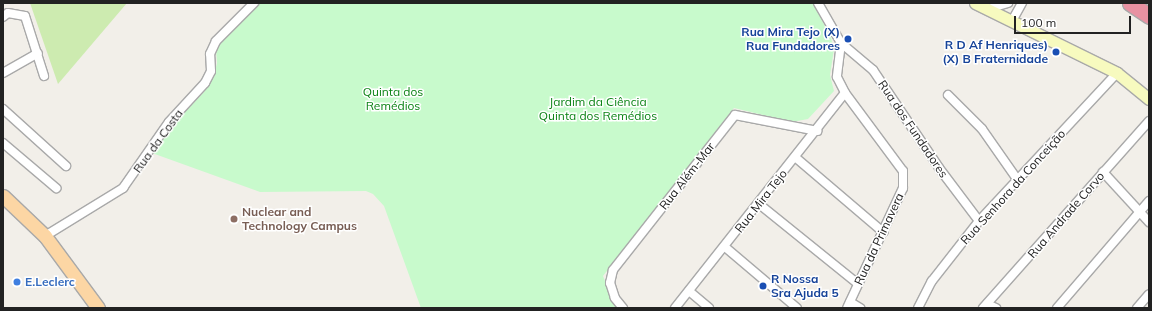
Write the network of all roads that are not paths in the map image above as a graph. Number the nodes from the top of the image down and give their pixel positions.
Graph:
1 (254, 3) edge
2 (818, 3) edge
3 (975, 3) edge
4 (1008, 3) edge
5 (1022, 3) edge
6 (1130, 3) edge
7 (988, 9) junction
8 (1149, 16) edge
9 (3, 17) edge
10 (1012, 22) junction
11 (841, 43) junction
12 (38, 53) junction
13 (1117, 72) junction
14 (3, 73) edge
15 (44, 76) dead end
16 (845, 93) junction
17 (948, 95) dead end
18 (1149, 99) edge
19 (3, 108) edge
20 (1149, 122) edge
21 (817, 131) junction
22 (3, 143) edge
23 (795, 157) junction
24 (66, 166) dead end
25 (1103, 172) junction
26 (1017, 179) junction
27 (56, 188) dead end
28 (3, 196) edge
29 (1149, 201) edge
30 (759, 204) junction
31 (1140, 213) junction
32 (979, 222) junction
33 (1149, 222) edge
34 (883, 232) junction
35 (45, 236) junction
36 (724, 247) junction
37 (858, 284) junction
38 (688, 291) junction
39 (1149, 294) edge
40 (848, 305) edge
41 (985, 306) edge
42 (98, 308) edge
43 (623, 308) edge
44 (675, 308) edge
45 (709, 308) edge
46 (797, 308) edge
47 (860, 308) edge
48 (918, 308) edge
49 (996, 308) edge
50 (1057, 308) edge
51 (1136, 308) edge

1 - 35 street, Rua da Costa
2 - 11 street
3 - 7 street
4 - 7 street
5 - 10 street
6 - 8 highway
7 - 10 street
9 - 12 street
10 - 13 street
11 - 16 street, Rua da Primavera
11 - 32 street, Rua dos Fundadores
12 - 14 street
12 - 15 street
13 - 18 street
13 - 26 street, Rua Senhora da Conceição
16 - 21 street, Rua Mira Tejo
16 - 34 street, Rua da Primavera
17 - 26 street
19 - 24 street
20 - 25 street, Rua Andrade Corvo
21 - 23 street, Rua Mira Tejo
21 - 43 street, Rua Além-Mar
22 - 27 street
23 - 30 street, Rua Mira Tejo
23 - 34 street
25 - 31 street
25 - 41 street, Rua Andrade Corvo
26 - 32 street, Rua Senhora da Conceição
28 - 35 main road
29 - 31 street
30 - 36 street, Rua Mira Tejo
30 - 37 street
31 - 33 street
31 - 50 street
32 - 48 street, Rua Senhora da Conceição
34 - 37 street, Rua da Primavera
35 - 42 main road
36 - 38 street, Rua Mira Tejo
36 - 46 street
37 - 40 street, Rua da Primavera
38 - 44 street, Rua Mira Tejo
38 - 45 street
39 - 51 street
40 - 47 street
41 - 49 street

